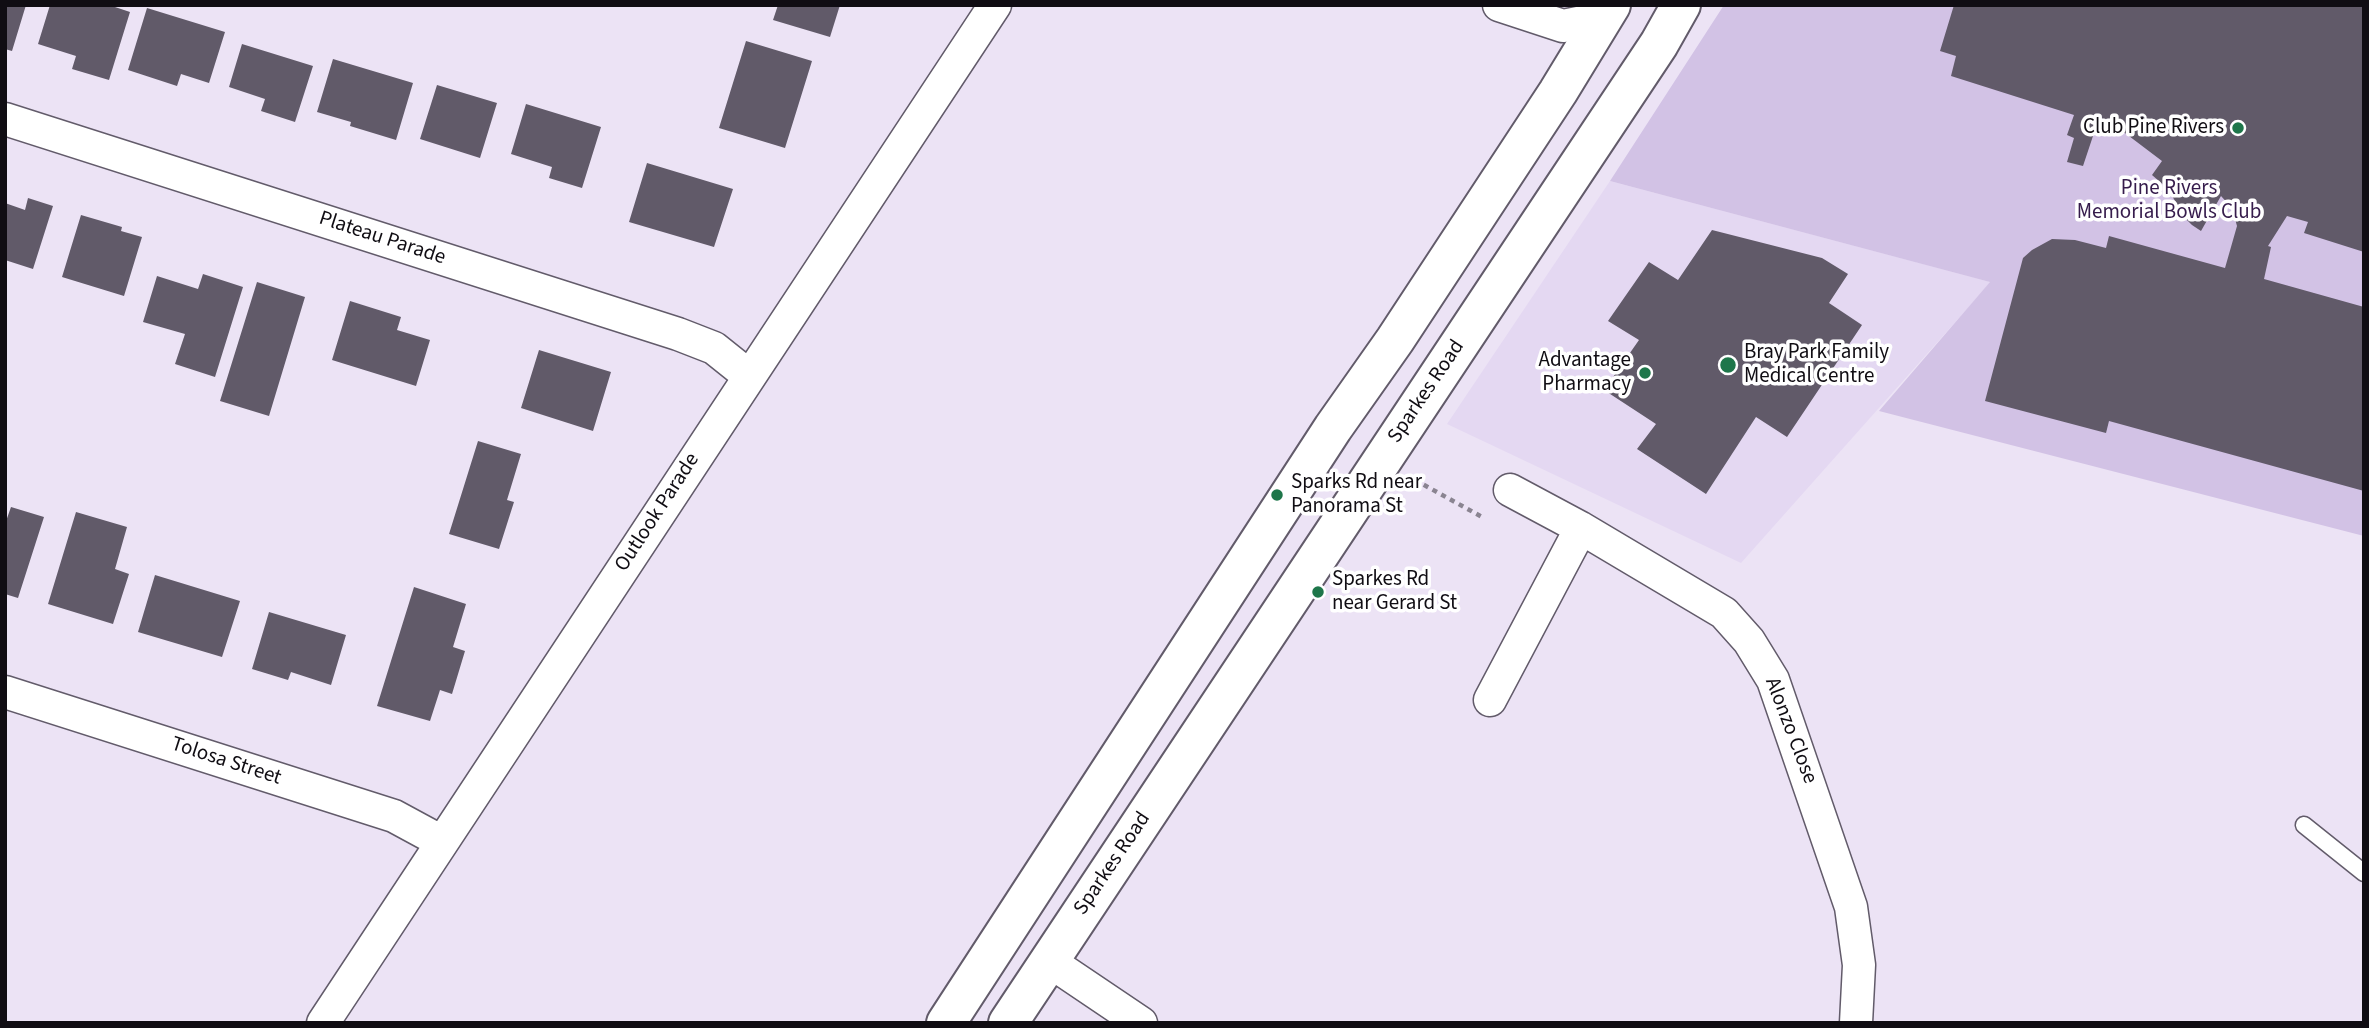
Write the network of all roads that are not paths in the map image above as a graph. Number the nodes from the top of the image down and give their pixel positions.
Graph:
1 (995, 5) edge
2 (1499, 5) edge
3 (1681, 5) edge
4 (1607, 11) edge
5 (5, 119) edge
6 (749, 376) junction
7 (1510, 490) dead end
8 (1581, 528) junction
9 (5, 692) edge
10 (1490, 700) dead end
11 (2304, 825) dead end
12 (442, 842) junction
13 (2364, 873) edge
14 (1049, 961) junction
15 (323, 1023) edge
16 (946, 1023) edge
17 (1008, 1023) edge
18 (1141, 1023) edge
19 (1856, 1023) edge

1 - 6 street, Outlook Parade
2 - 4 street
3 - 14 street, Sparkes Road
4 - 16 street
5 - 6 street, Plateau Parade
6 - 12 street, Outlook Parade
7 - 8 street, Alonzo Close
8 - 10 street
8 - 19 street, Alonzo Close
9 - 12 street, Tolosa Street
11 - 13 lane
12 - 15 street, Outlook Parade
14 - 17 street, Sparkes Road
14 - 18 street

